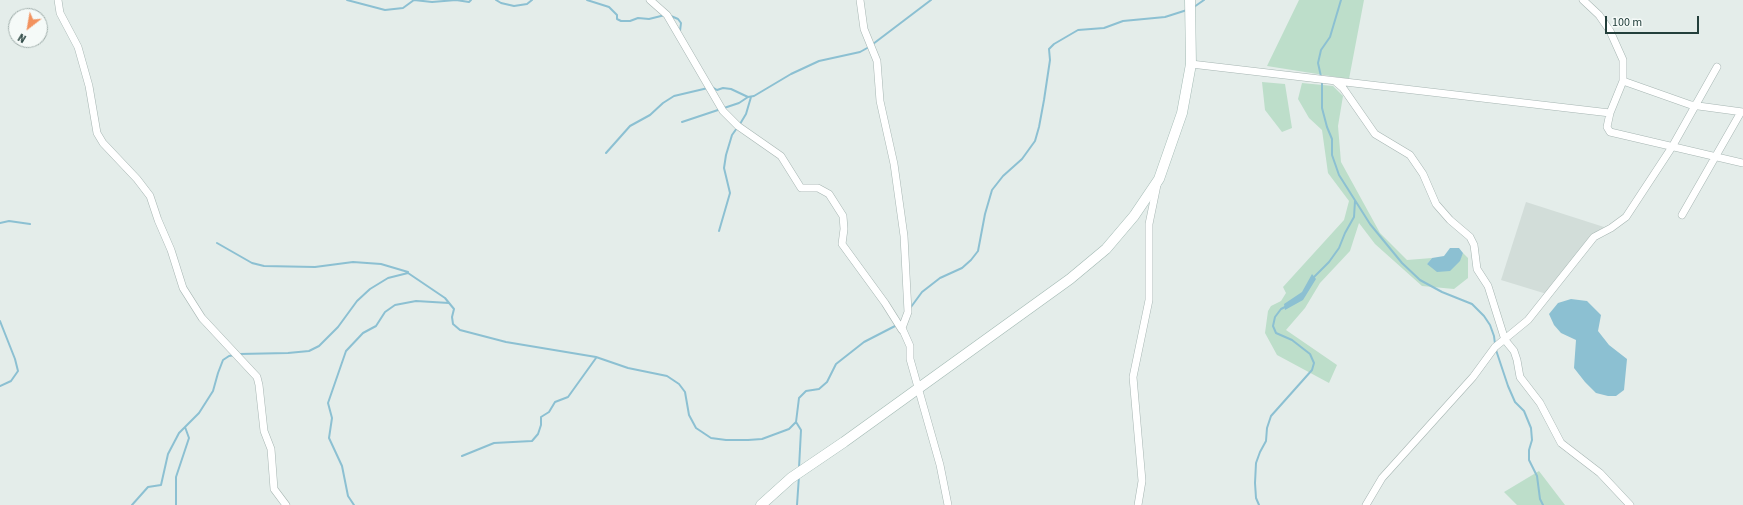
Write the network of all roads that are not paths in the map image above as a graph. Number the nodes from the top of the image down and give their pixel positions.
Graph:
1 (58, 0) edge
2 (650, 0) edge
3 (860, 0) edge
4 (1190, 0) edge
5 (1584, 0) edge
6 (1191, 64) junction
7 (1717, 67) dead end
8 (1624, 81) junction
9 (1336, 82) junction
10 (1696, 106) junction
11 (1742, 112) edge
12 (1610, 113) junction
13 (1672, 147) junction
14 (1716, 157) junction
15 (1743, 164) edge
16 (1159, 179) junction
17 (1682, 215) dead end
18 (902, 330) junction
19 (1504, 340) junction
20 (920, 388) junction
21 (286, 505) edge
22 (761, 505) edge
23 (948, 505) edge
24 (1138, 505) edge
25 (1366, 505) edge
26 (1630, 505) edge

1 - 21 street
2 - 18 street
3 - 18 street
4 - 6 street
5 - 8 street
6 - 9 street
6 - 16 street
7 - 10 street
8 - 10 street
8 - 12 street
9 - 12 street
9 - 19 street
10 - 11 street
10 - 13 street
11 - 14 street
12 - 13 street
13 - 14 street
13 - 19 street
14 - 15 street
14 - 17 street
16 - 20 street
16 - 24 street
18 - 20 street
19 - 25 street
19 - 26 street
20 - 22 street
20 - 23 street

